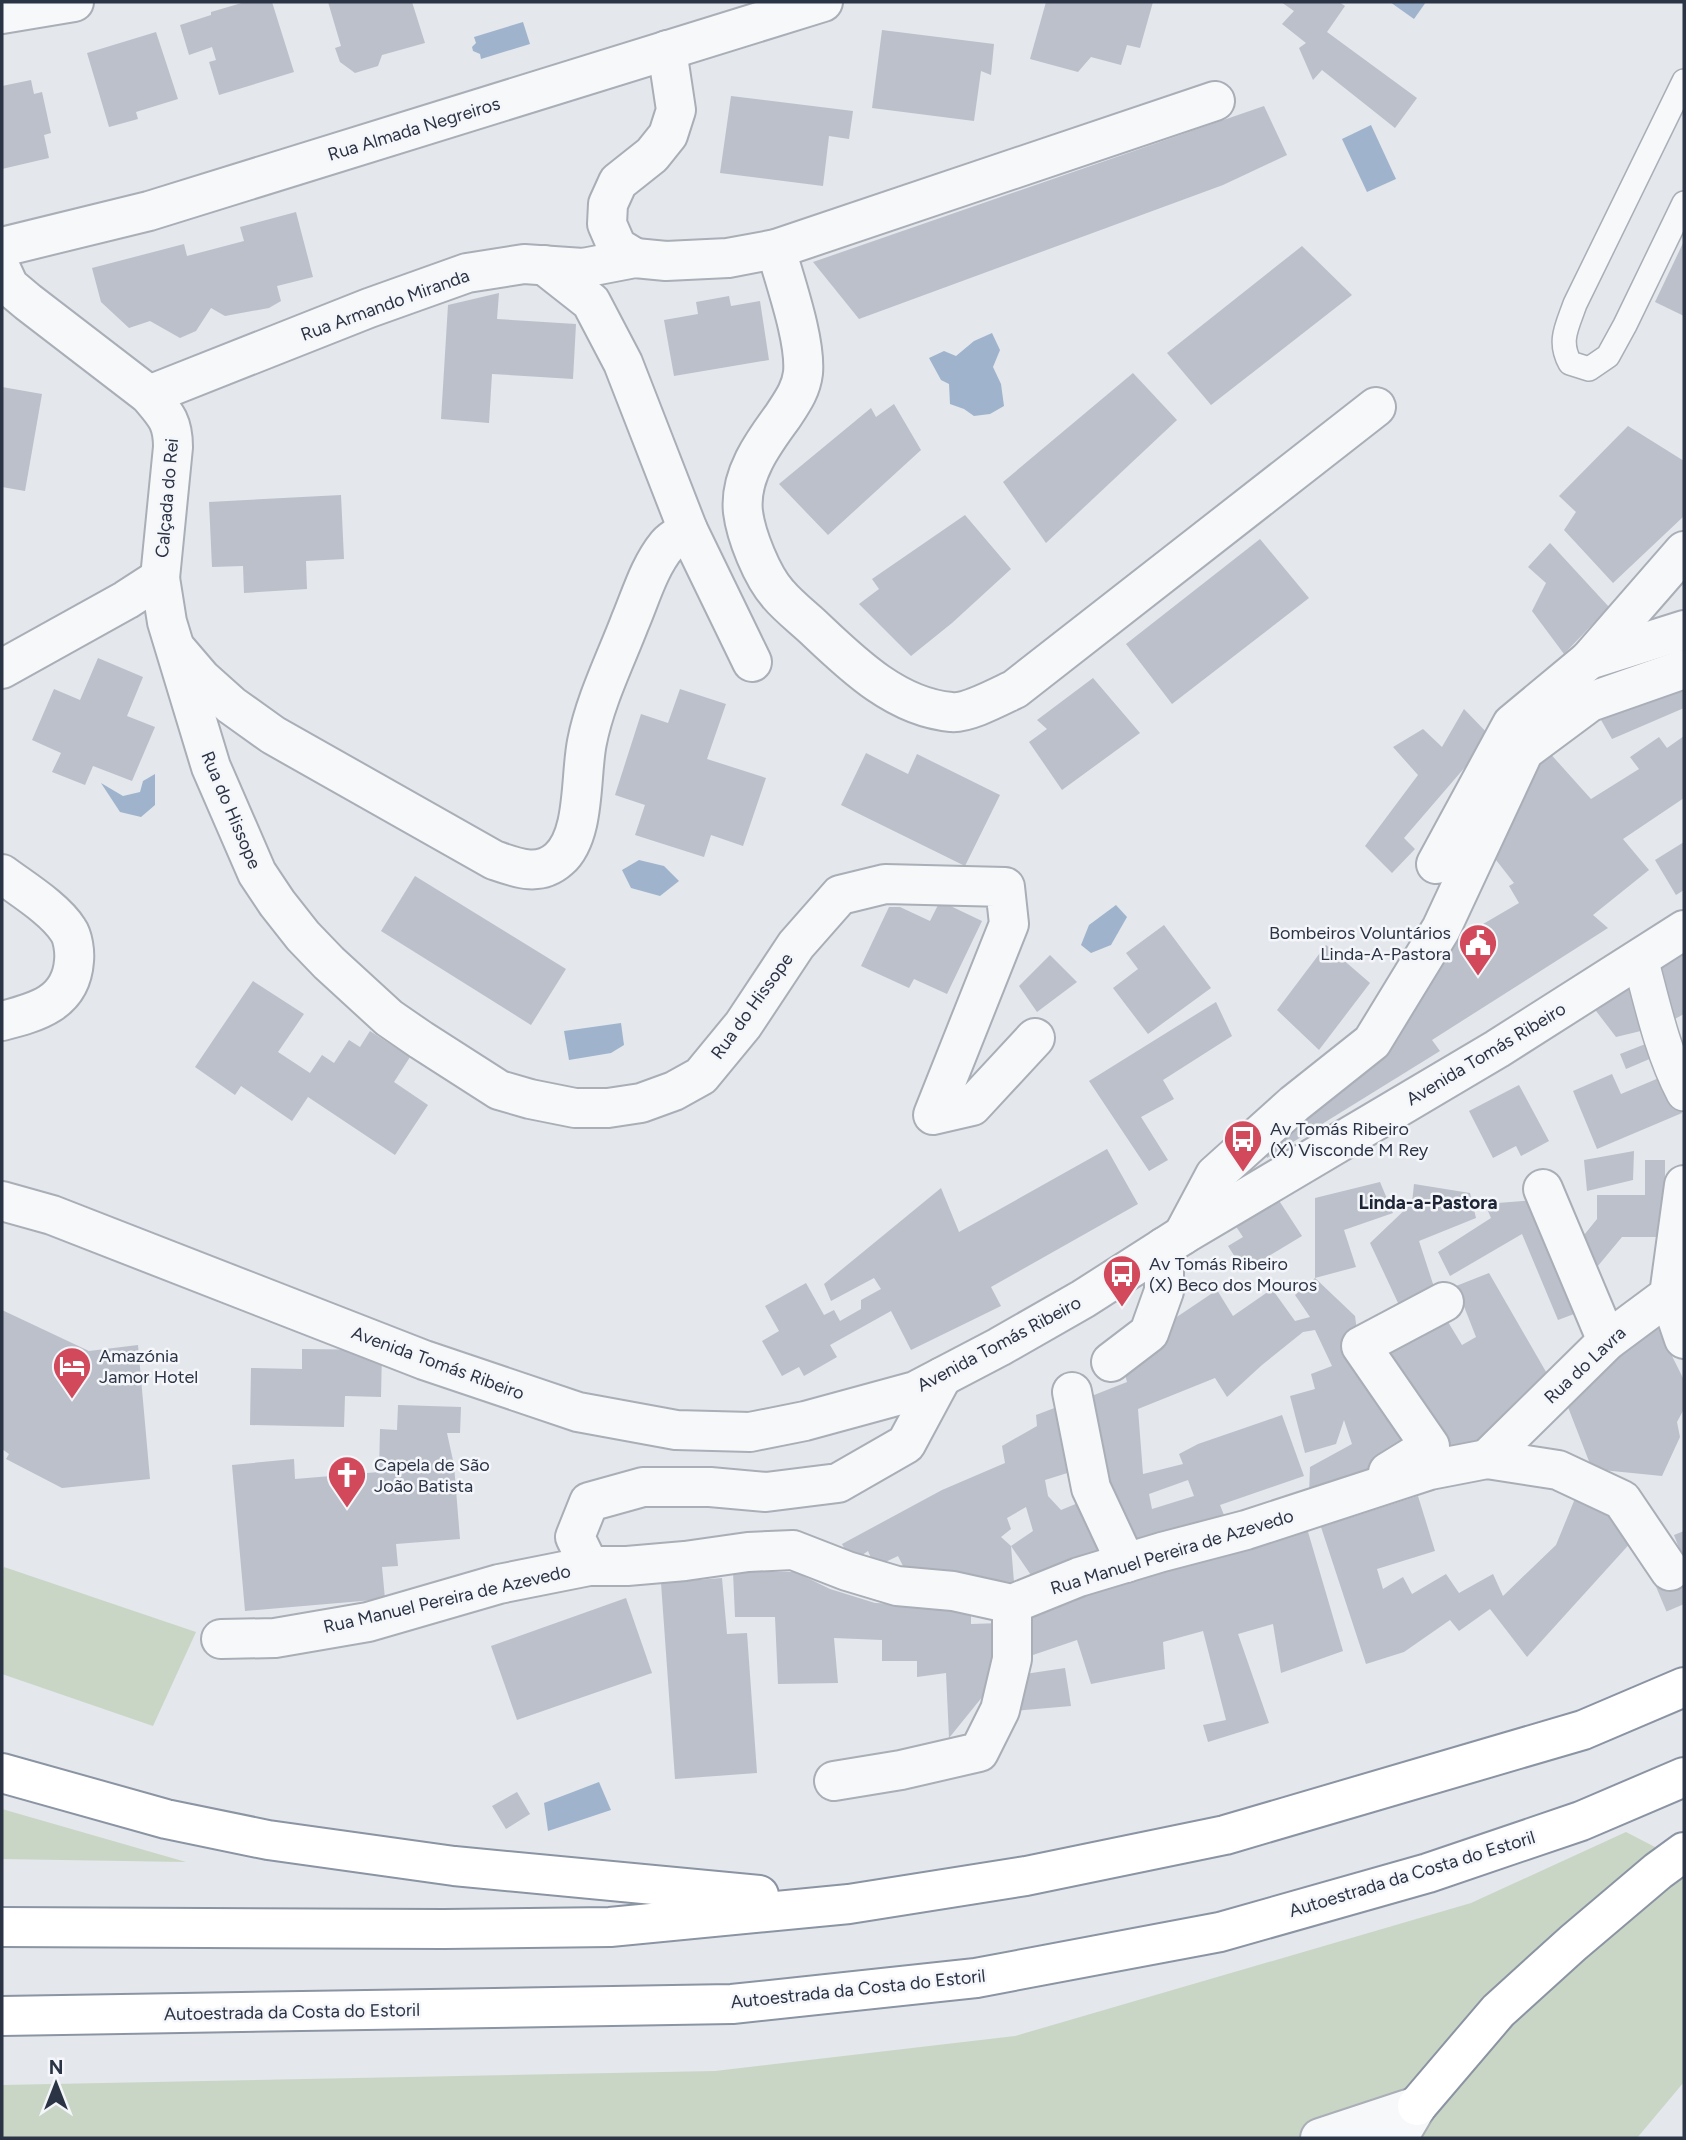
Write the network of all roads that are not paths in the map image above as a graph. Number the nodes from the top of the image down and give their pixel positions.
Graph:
1 (74, 2) edge
2 (823, 2) edge
3 (2, 14) edge
4 (667, 50) junction
5 (1684, 81) edge
6 (1214, 101) dead end
7 (1684, 203) edge
8 (2, 247) edge
9 (776, 249) junction
10 (635, 258) junction
11 (544, 265) junction
12 (2, 271) edge
13 (149, 395) junction
14 (1376, 407) dead end
15 (688, 530) junction
16 (1684, 551) edge
17 (160, 578) junction
18 (1684, 630) edge
19 (174, 646) junction
20 (1589, 660) junction
21 (752, 662) dead end
22 (2, 668) edge
23 (1684, 669) edge
24 (1436, 864) dead end
25 (2, 874) edge
26 (1684, 930) edge
27 (1640, 958) junction
28 (2, 1021) edge
29 (1035, 1038) dead end
30 (1684, 1093) edge
31 (1684, 1185) edge
32 (1544, 1189) dead end
33 (2, 1201) edge
34 (1174, 1241) junction
35 (1669, 1295) junction
36 (1444, 1302) dead end
37 (1684, 1339) edge
38 (1606, 1341) junction
39 (1111, 1362) dead end
40 (942, 1377) junction
41 (1072, 1392) dead end
42 (1487, 1459) junction
43 (1354, 1494) junction
44 (1126, 1563) junction
45 (589, 1566) junction
46 (1670, 1571) tunnel mouth
47 (1012, 1604) junction
48 (221, 1639) dead end
49 (1684, 1687) edge
50 (2, 1773) edge
51 (1684, 1776) edge
52 (834, 1781) dead end
53 (1684, 1852) edge
54 (849, 1904) junction
55 (2, 1927) edge
56 (2, 2016) edge
57 (1408, 2122) edge
58 (1320, 2138) edge

1 - 3 street
2 - 4 street, Rua Almada Negreiros
4 - 8 street, Rua Almada Negreiros
4 - 10 street
5 - 7 lane
6 - 9 street, Rua Armando Miranda
9 - 10 street, Rua Armando Miranda
9 - 14 street
10 - 11 street, Rua Armando Miranda
11 - 13 street, Rua Armando Miranda
11 - 15 street
12 - 13 street, Calçada do Rei
13 - 17 street, Calçada do Rei
15 - 19 street
15 - 21 street
16 - 20 street
17 - 19 street, Rua do Hissope
17 - 22 street, Calçada do Rei
18 - 20 street
19 - 29 street, Rua do Hissope
20 - 24 street
23 - 34 street
25 - 28 street
26 - 27 street, Avenida Tomás Ribeiro
27 - 30 street
27 - 34 street, Avenida Tomás Ribeiro
31 - 35 street
32 - 38 street
33 - 40 street, Avenida Tomás Ribeiro
34 - 39 street
34 - 40 street, Avenida Tomás Ribeiro
35 - 37 street
35 - 38 street, Rua do Lavra
36 - 43 street
38 - 42 street, Rua do Lavra
40 - 45 street, Rua Manuel Pereira de Azevedo
41 - 44 street
42 - 43 street, Rua Manuel Pereira de Azevedo
42 - 46 street, Rua Manuel Pereira de Azevedo
43 - 44 street, Rua Manuel Pereira de Azevedo
44 - 47 street, Rua Manuel Pereira de Azevedo
45 - 47 street, Rua Manuel Pereira de Azevedo
45 - 48 street, Rua Manuel Pereira de Azevedo
47 - 52 street
49 - 54 highway
50 - 54 highway
51 - 56 highway, Autoestrada da Costa do Estoril
53 - 57 highway
54 - 55 highway
57 - 58 street

